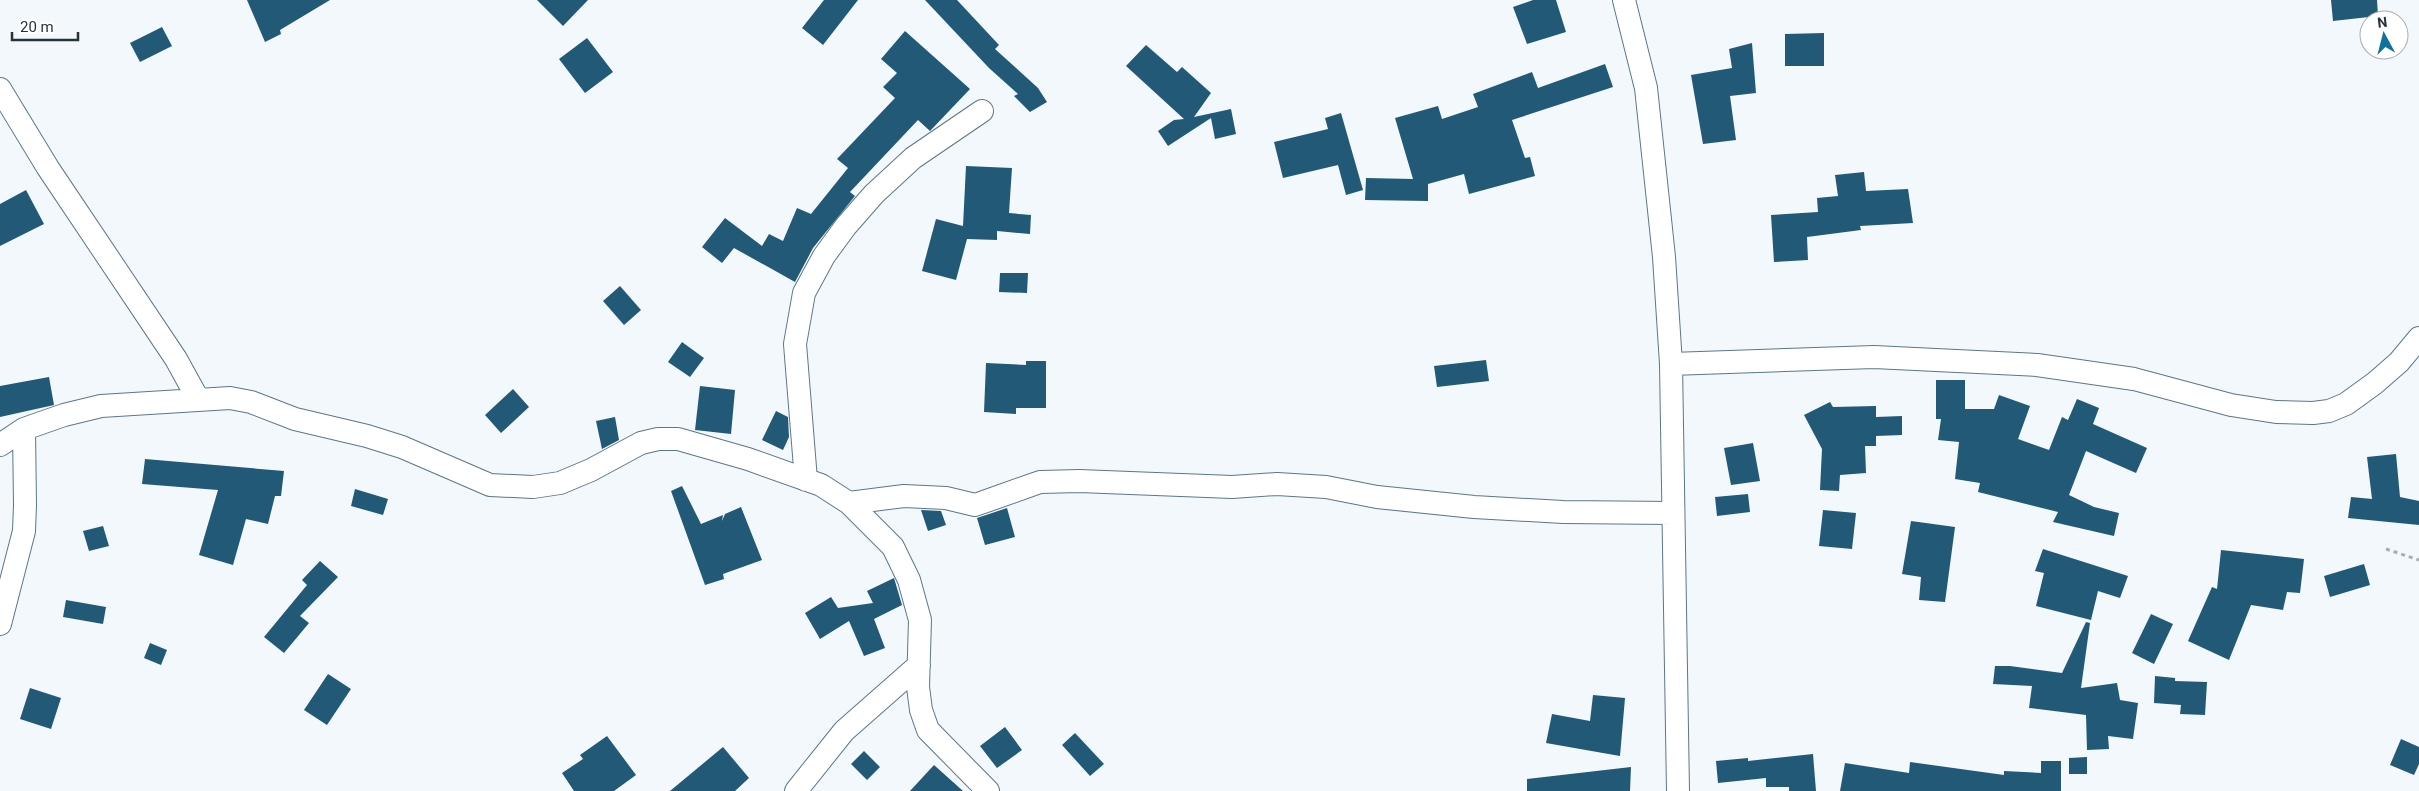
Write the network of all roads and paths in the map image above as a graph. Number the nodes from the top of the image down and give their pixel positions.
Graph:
1 (1624, 0) edge
2 (0, 90) edge
3 (982, 111) dead end
4 (2419, 338) edge
5 (1671, 364) junction
6 (198, 399) junction
7 (24, 429) junction
8 (0, 445) edge
9 (806, 480) junction
10 (849, 503) junction
11 (1673, 513) junction
12 (2386, 549) dead end
13 (2419, 560) edge
14 (0, 624) edge
15 (919, 665) junction
16 (796, 791) edge
17 (988, 791) edge
18 (1678, 791) edge

1 - 5 street
2 - 6 street
3 - 9 street
4 - 5 street
5 - 11 street
6 - 7 street
6 - 9 street
7 - 8 street
7 - 14 street
9 - 10 street
10 - 11 street
10 - 15 street
11 - 18 street
12 - 13 path
15 - 16 street
15 - 17 street

